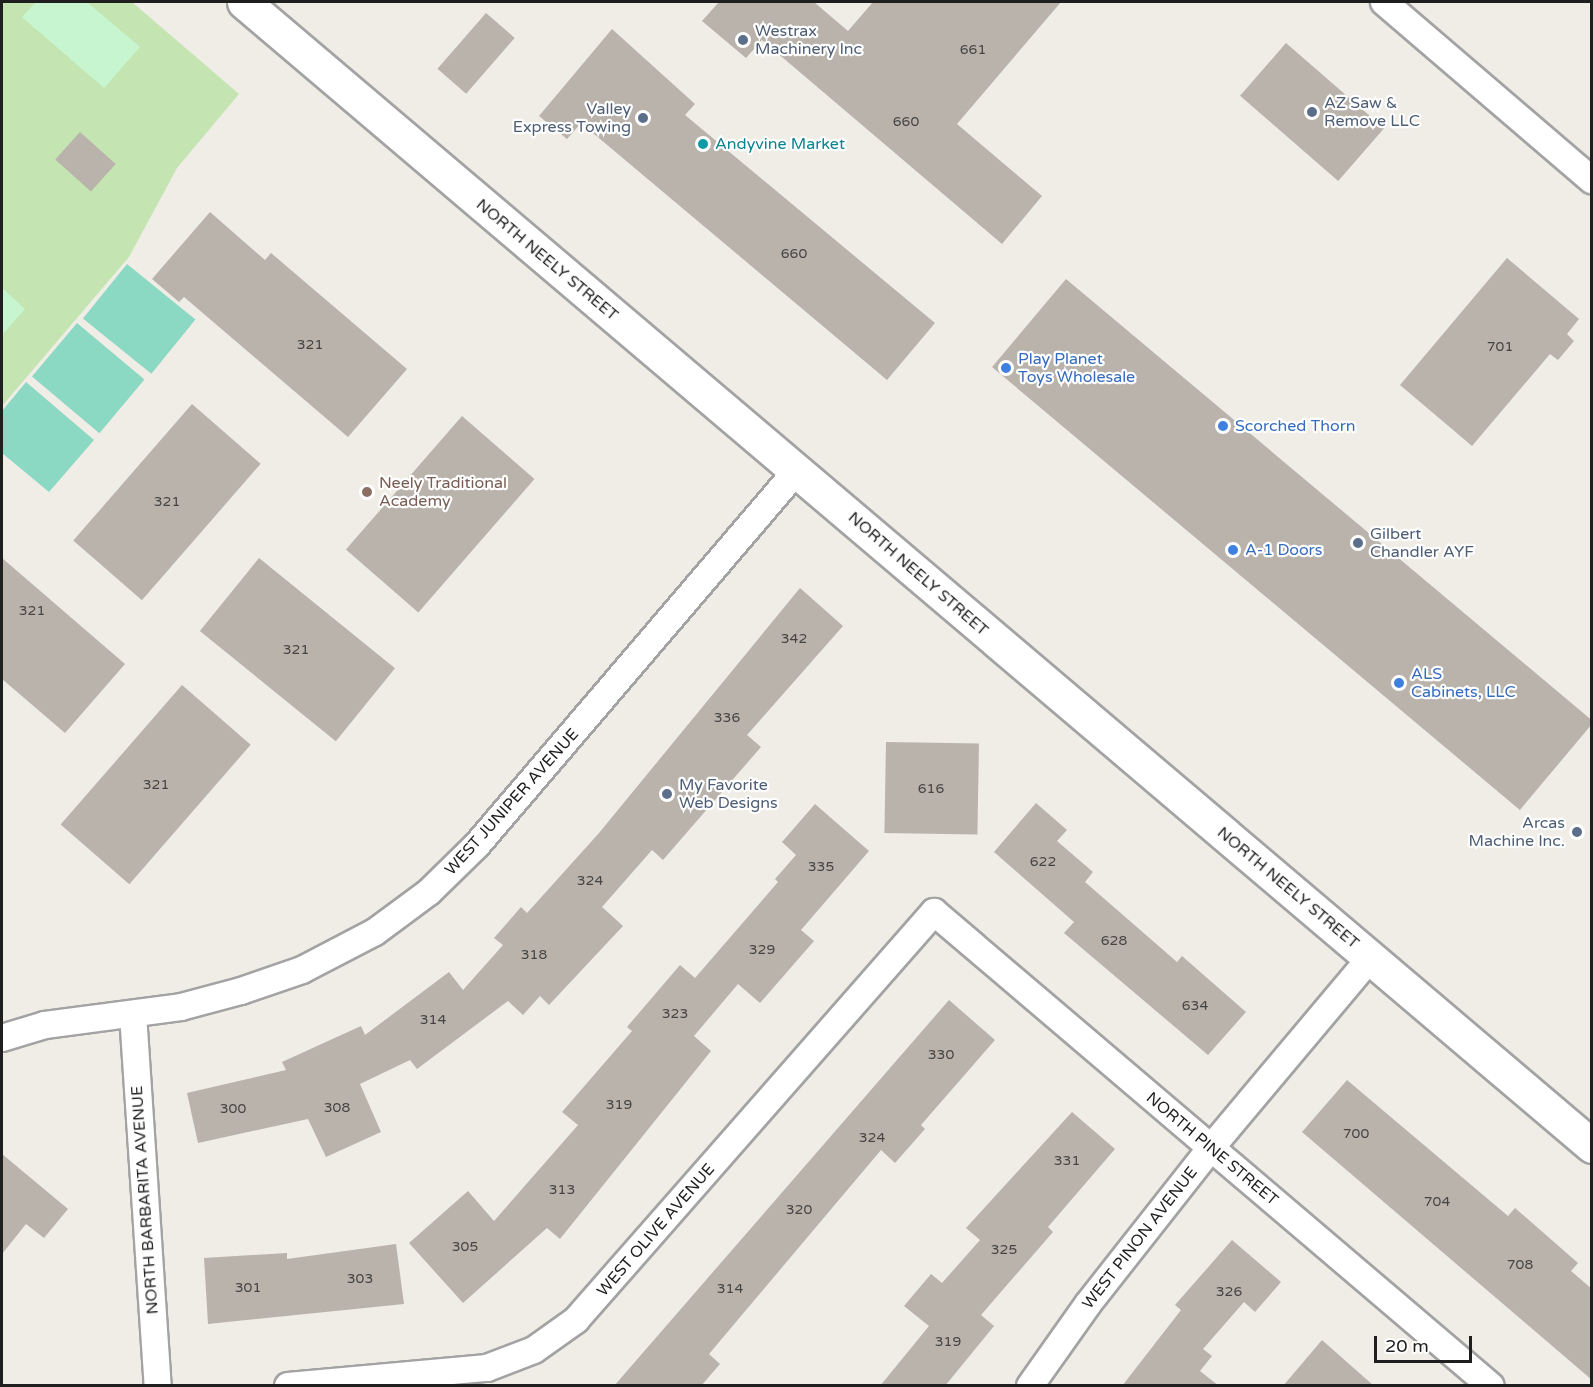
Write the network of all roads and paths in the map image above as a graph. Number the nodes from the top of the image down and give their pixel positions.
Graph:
1 (244, 2) edge
2 (1384, 2) edge
3 (1592, 180) edge
4 (797, 470) junction
5 (934, 912) joint
6 (1370, 958) junction
7 (133, 1014) junction
8 (2, 1038) edge
9 (1592, 1146) edge
10 (1210, 1149) junction
11 (158, 1386) edge
12 (288, 1386) edge
13 (1030, 1386) edge
14 (1491, 1386) edge

1 - 4 street, NORTH NEELY STREET
2 - 3 street
4 - 6 street, NORTH NEELY STREET
4 - 7 street, WEST JUNIPER AVENUE
5 - 10 street, NORTH PINE STREET
5 - 12 street, WEST OLIVE AVENUE
6 - 9 street, NORTH NEELY STREET
6 - 10 street, WEST PINON AVENUE
7 - 8 street, WEST JUNIPER AVENUE
7 - 11 street, NORTH BARBARITA AVENUE
10 - 13 street, WEST PINON AVENUE
10 - 14 street, NORTH PINE STREET

